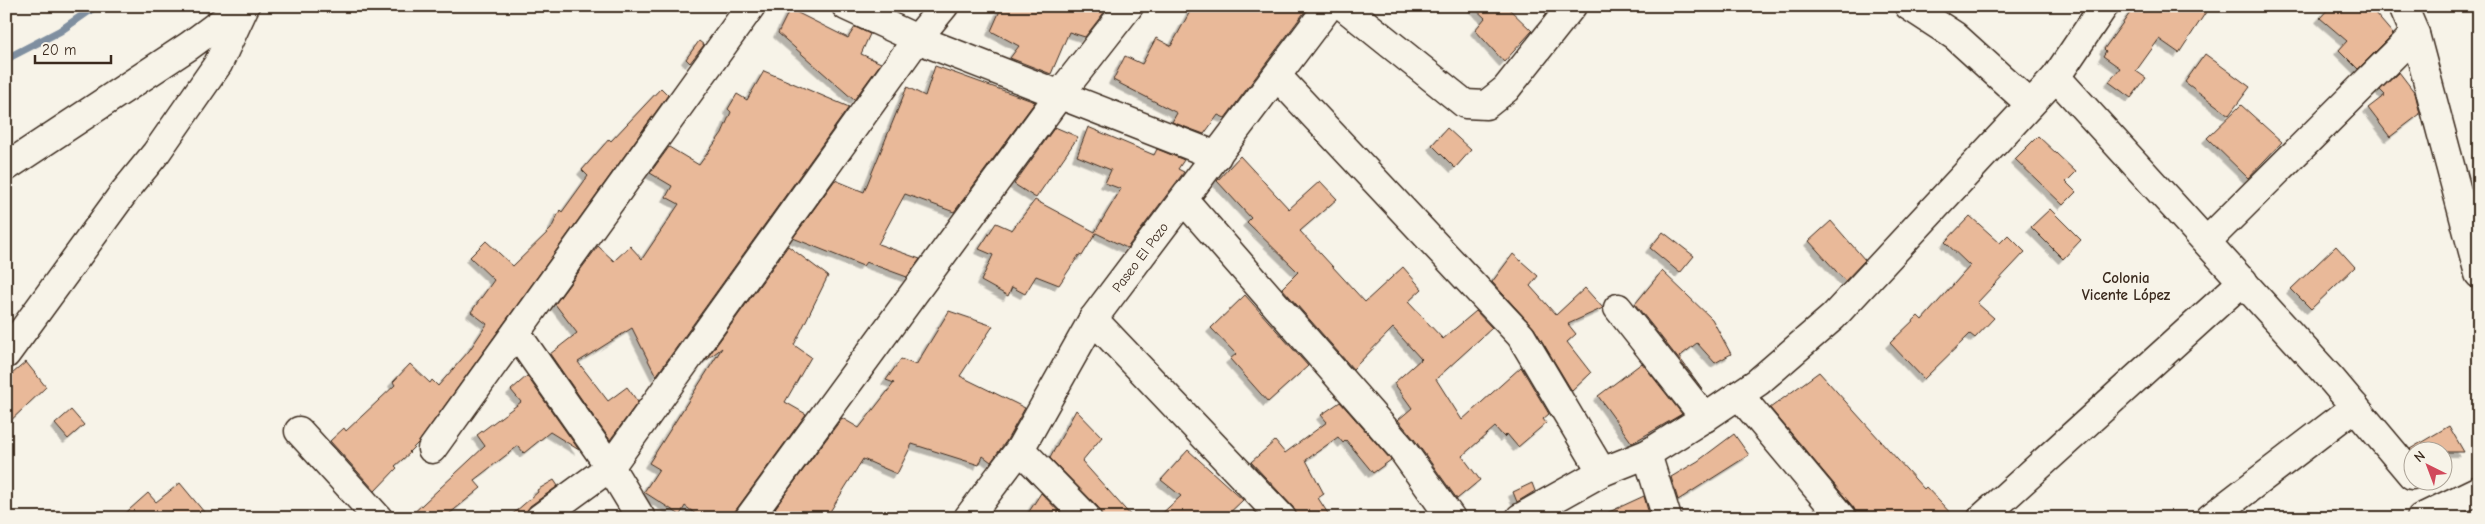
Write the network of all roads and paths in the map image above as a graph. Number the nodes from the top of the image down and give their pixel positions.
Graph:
1 (244, 6) edge
2 (751, 6) edge
3 (846, 6) edge
4 (944, 6) edge
5 (1129, 6) edge
6 (1329, 6) edge
7 (1343, 6) edge
8 (1572, 6) edge
9 (1909, 6) edge
10 (2104, 6) edge
11 (2403, 6) edge
12 (2414, 34) junction
13 (917, 39) junction
14 (1277, 76) junction
15 (2056, 76) junction
16 (1060, 94) junction
17 (2030, 104) junction
18 (1217, 156) junction
19 (6, 167) edge
20 (1184, 200) junction
21 (2206, 241) junction
22 (2479, 274) edge
23 (2243, 281) junction
24 (1618, 308) dead end
25 (1093, 319) junction
26 (516, 333) junction
27 (6, 354) edge
28 (1739, 395) junction
29 (2355, 407) junction
30 (1705, 418) junction
31 (299, 431) dead end
32 (432, 449) dead end
33 (1020, 449) junction
34 (1647, 454) junction
35 (2402, 463) edge
36 (610, 467) junction
37 (1602, 472) junction
38 (2479, 490) edge
39 (2422, 492) edge
40 (2430, 513) edge
41 (378, 518) edge
42 (540, 518) edge
43 (641, 518) edge
44 (749, 518) edge
45 (968, 518) edge
46 (1087, 518) edge
47 (1282, 518) edge
48 (1451, 518) edge
49 (1520, 518) edge
50 (1667, 518) edge
51 (1842, 518) edge
52 (1982, 518) edge
53 (2210, 518) edge

1 - 19 street
1 - 27 street
2 - 26 street
3 - 13 street
4 - 13 street
5 - 16 street
6 - 14 street, Paseo El Pozo
7 - 8 street
9 - 17 street
10 - 15 street
11 - 12 street
12 - 21 street
12 - 22 street
13 - 16 street
13 - 36 street
14 - 18 street, Paseo El Pozo
14 - 37 street
15 - 17 street
15 - 21 street
16 - 18 street
16 - 44 street
17 - 28 street
18 - 20 street, Paseo El Pozo
20 - 25 street, Paseo El Pozo
20 - 48 street
21 - 23 street
23 - 29 street
23 - 52 street
24 - 30 street
25 - 33 street, Paseo El Pozo
25 - 47 street
26 - 32 street
26 - 36 street
28 - 30 street
28 - 51 street
29 - 35 street
29 - 53 street
30 - 34 street
31 - 41 street
33 - 45 street, Paseo El Pozo
33 - 46 street
34 - 37 street
34 - 50 street
36 - 42 street
36 - 43 street
37 - 49 street
38 - 40 street
39 - 40 street

